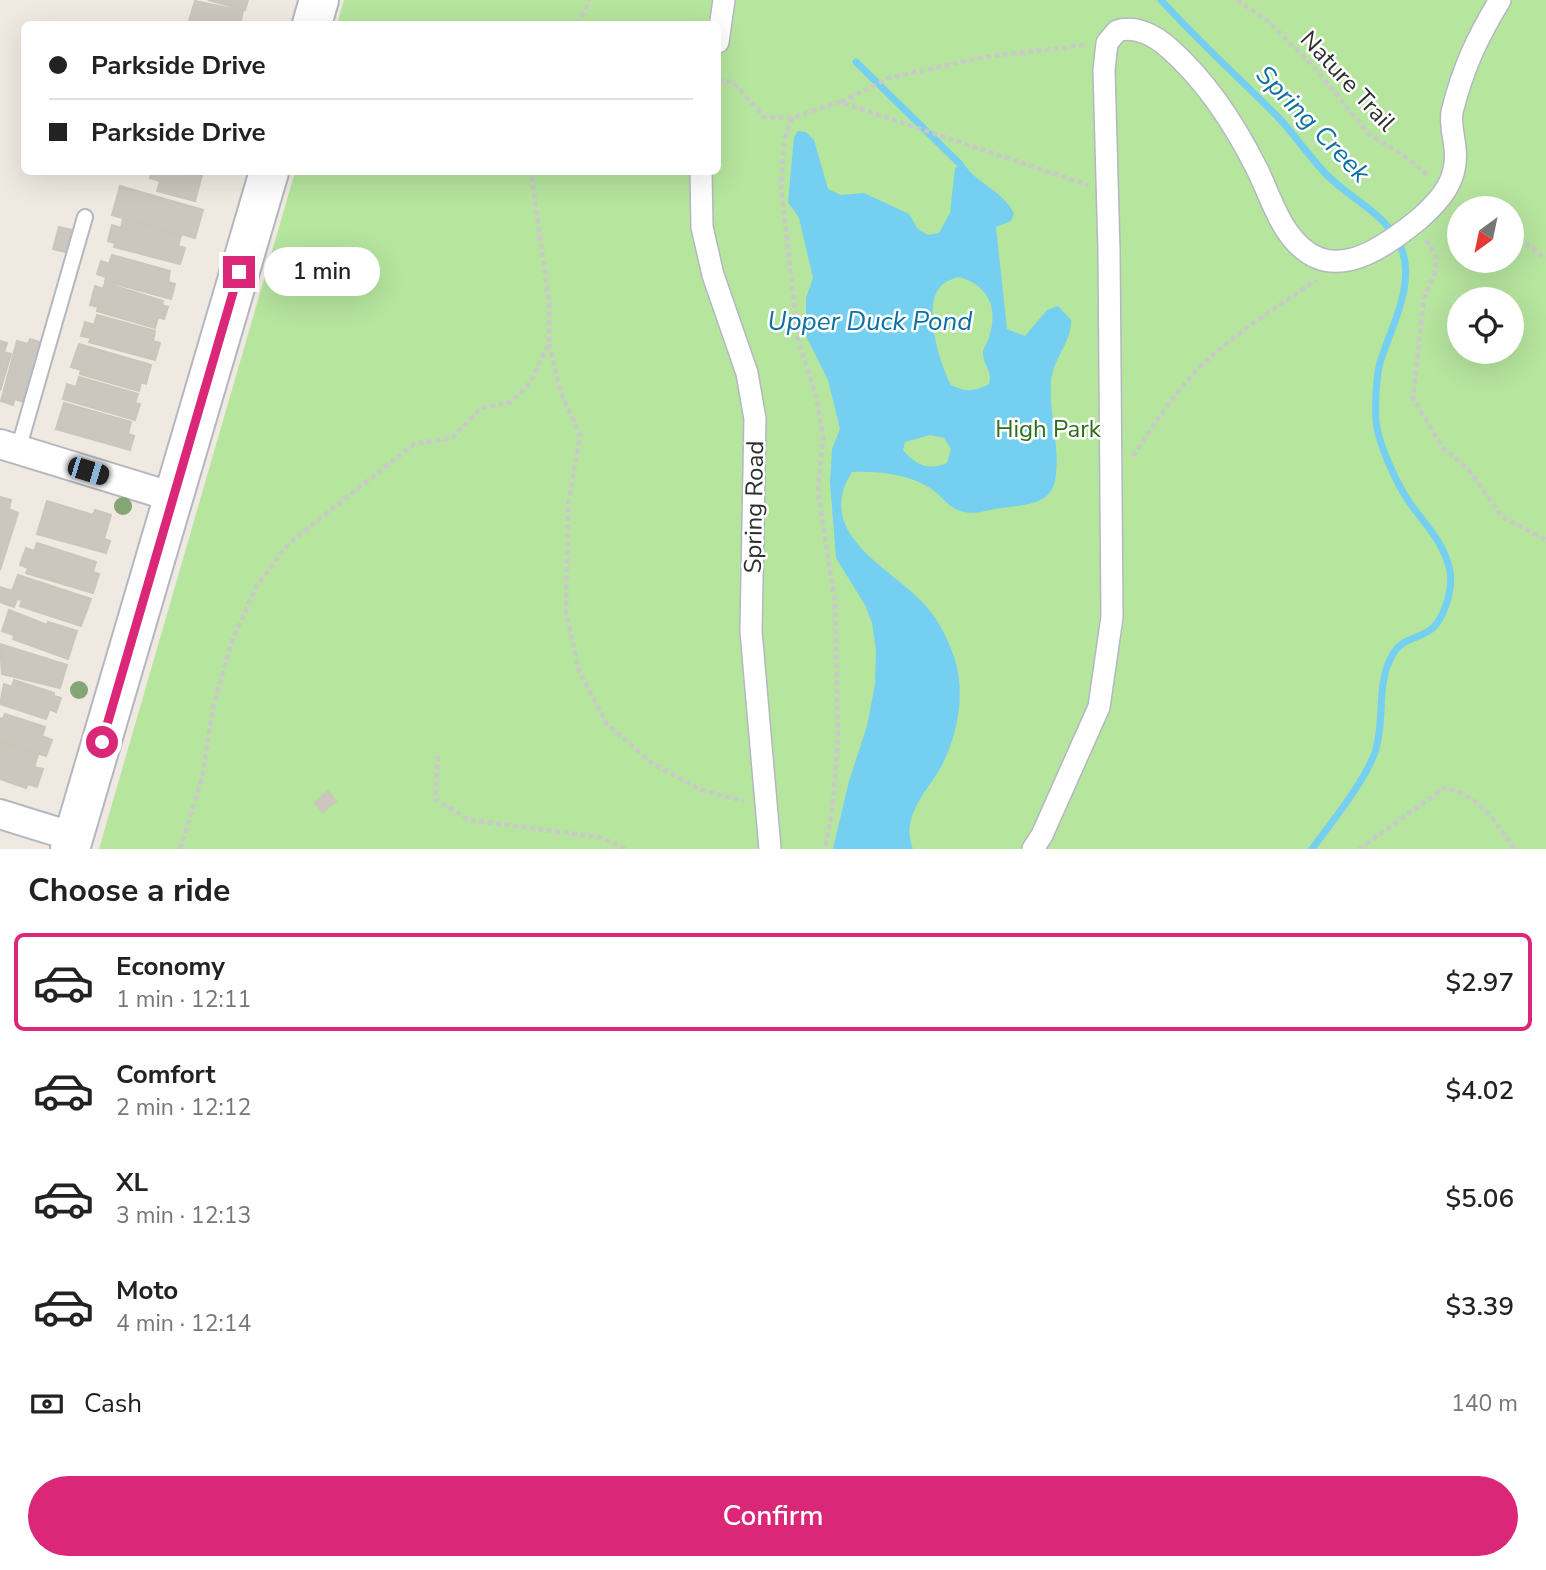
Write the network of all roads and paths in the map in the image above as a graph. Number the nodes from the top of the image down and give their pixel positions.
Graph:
1 (319, 0) edge
2 (590, 0) edge
3 (724, 0) edge
4 (1237, 0) edge
5 (1500, 0) edge
6 (313, 21) edge
7 (579, 21) edge
8 (721, 21) edge
9 (1107, 43) junction
10 (721, 80) edge
11 (840, 102) junction
12 (792, 118) junction
13 (268, 175) edge
14 (531, 175) edge
15 (701, 175) edge
16 (1108, 192) junction
17 (1446, 193) junction
18 (85, 217) dead end
19 (1411, 225) junction
20 (1524, 242) edge
21 (1546, 259) edge
22 (1339, 262) junction
23 (549, 343) junction
24 (9, 447) edge
25 (1110, 491) junction
26 (173, 497) junction
27 (1546, 540) edge
28 (438, 756) dead end
29 (765, 804) junction
30 (0, 814) edge
31 (72, 843) edge
32 (180, 849) edge
33 (626, 849) edge
34 (770, 849) edge
35 (825, 849) edge
36 (1033, 849) edge
37 (1359, 849) edge
38 (1515, 849) edge

1 - 6 main road
2 - 7 path
3 - 8 street
4 - 17 path, Nature Trail
5 - 17 street
9 - 11 path
9 - 16 street
9 - 22 street
10 - 12 path
11 - 12 path
11 - 16 path
12 - 35 path
13 - 26 main road
14 - 23 path
15 - 29 street, Spring Road
16 - 25 street
17 - 19 street
18 - 24 lane
19 - 22 street
19 - 27 path
20 - 21 path
22 - 25 path
23 - 29 path
23 - 32 path
24 - 26 street
25 - 36 street
26 - 31 main road
28 - 33 path
29 - 34 street, Spring Road
30 - 31 street
37 - 38 path

